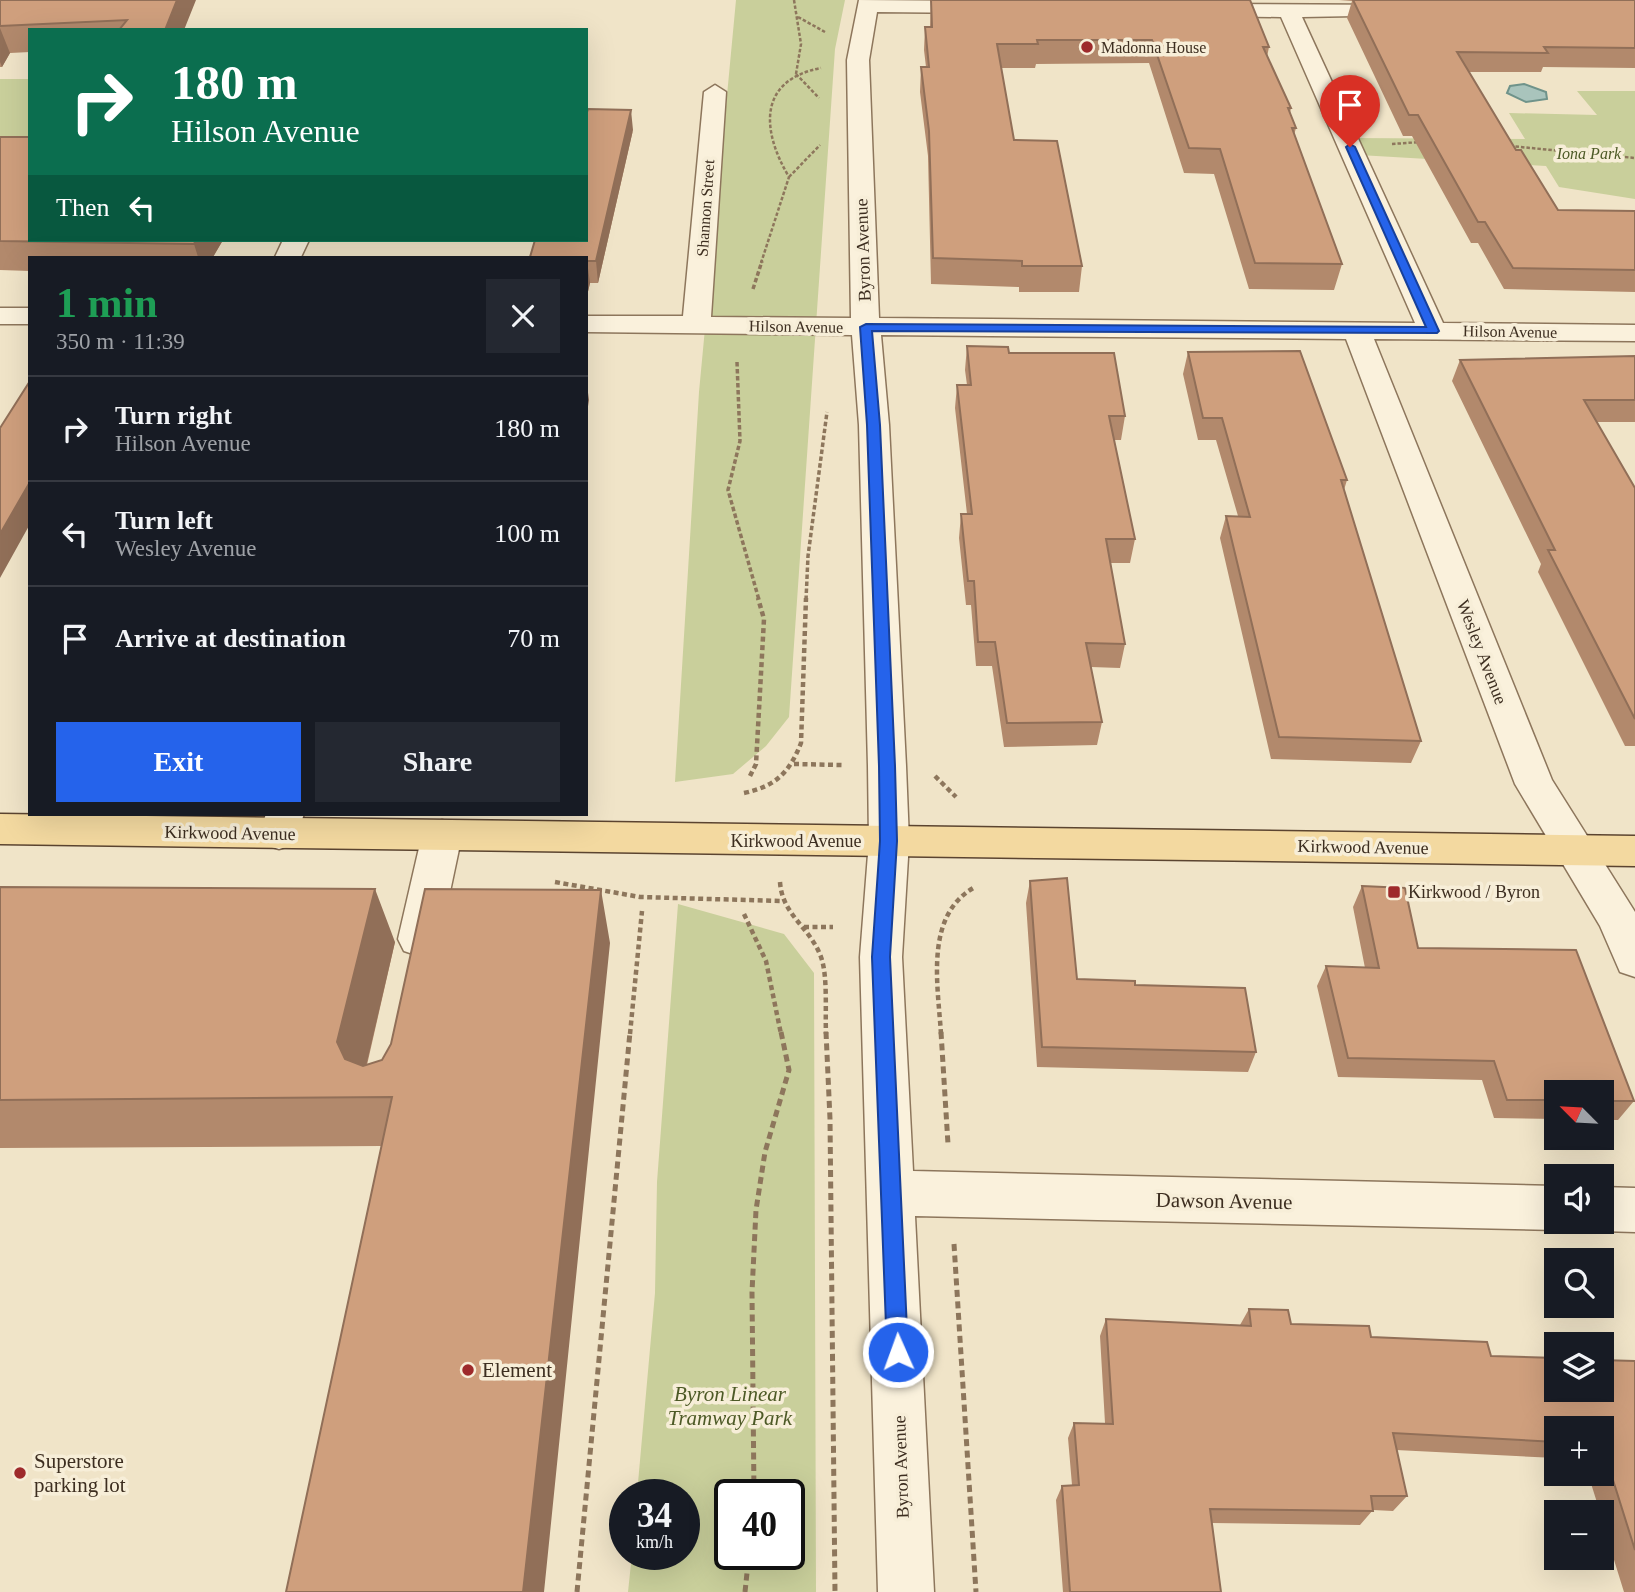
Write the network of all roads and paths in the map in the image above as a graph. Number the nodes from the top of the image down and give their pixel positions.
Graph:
1 (794, 0) edge
2 (869, 3) edge
3 (1002, 8) edge
4 (1180, 10) edge
5 (1289, 11) junction
6 (1426, 11) edge
7 (796, 74) junction
8 (715, 92) dead end
9 (826, 108) dead end
10 (824, 141) dead end
11 (1429, 142) edge
12 (1502, 146) edge
13 (1350, 147) junction
14 (1635, 159) edge
15 (789, 177) junction
16 (588, 324) edge
17 (696, 325) junction
18 (742, 325) junction
19 (866, 327) junction
20 (1356, 330) junction
21 (1433, 331) junction
22 (1635, 333) edge
23 (828, 410) dead end
24 (750, 776) dead end
25 (780, 781) dead end
26 (282, 824) edge
27 (0, 829) edge
28 (442, 835) junction
29 (888, 841) junction
30 (1574, 850) junction
31 (1635, 851) edge
32 (548, 880) dead end
33 (642, 911) dead end
34 (744, 914) dead end
35 (1635, 960) edge
36 (411, 976) edge
37 (892, 1193) junction
38 (1544, 1208) edge
39 (1614, 1209) edge
40 (1635, 1210) edge
41 (755, 1479) edge
42 (747, 1570) edge
43 (577, 1592) edge
44 (745, 1592) edge
45 (835, 1592) edge
46 (906, 1592) edge

1 - 7 path
2 - 3 street
2 - 19 street, Byron Avenue
4 - 5 street
5 - 6 street
5 - 13 street
7 - 9 path
7 - 15 path
8 - 17 street, Shannon Street
10 - 15 path
11 - 13 path
12 - 14 path
13 - 21 street
15 - 18 path
16 - 17 street, Hilson Avenue
17 - 18 street, Hilson Avenue
18 - 19 street, Hilson Avenue
18 - 24 path
19 - 20 street, Hilson Avenue
19 - 29 street, Byron Avenue
20 - 21 street, Hilson Avenue
20 - 30 street, Wesley Avenue
21 - 22 street, Hilson Avenue
23 - 25 path
26 - 27 main road, Kirkwood Avenue
26 - 28 main road, Kirkwood Avenue
28 - 29 main road, Kirkwood Avenue
28 - 36 street
29 - 30 main road, Kirkwood Avenue
29 - 37 street, Byron Avenue
30 - 31 main road, Kirkwood Avenue
30 - 35 street, Wesley Avenue
32 - 45 path
33 - 43 path
34 - 41 path
37 - 38 street, Dawson Avenue
37 - 46 street, Byron Avenue
39 - 40 street
42 - 44 path

